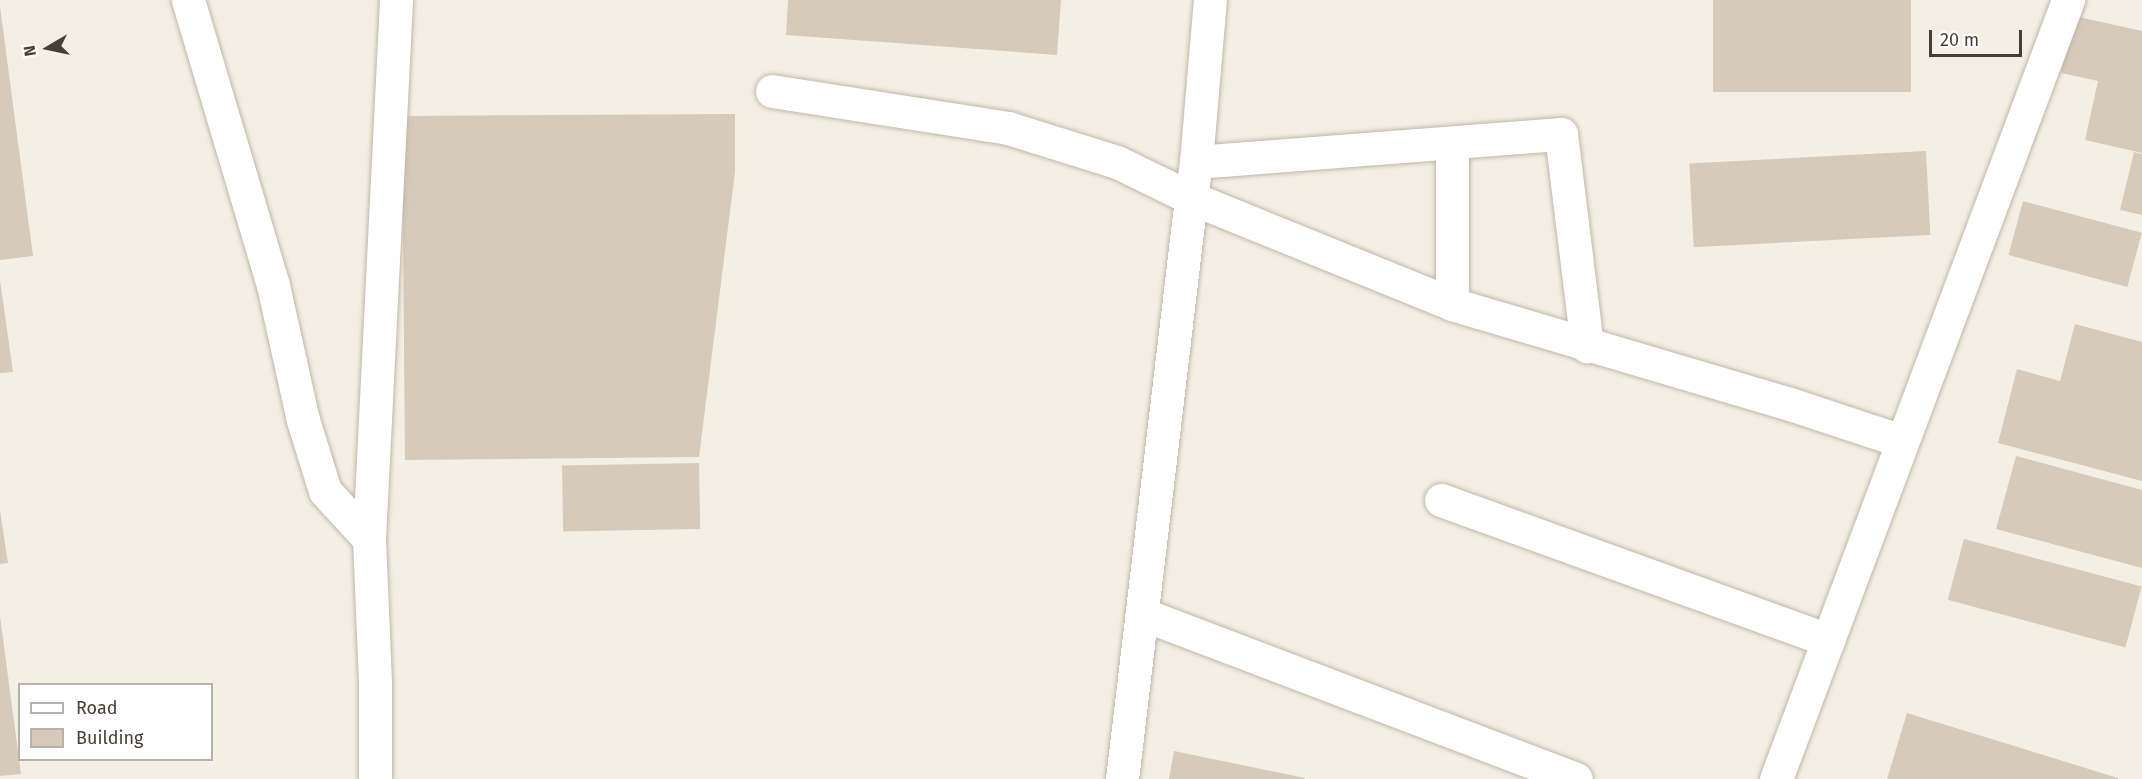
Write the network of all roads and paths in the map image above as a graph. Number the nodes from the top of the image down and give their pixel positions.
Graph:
1 (188, 0) edge
2 (396, 0) edge
3 (1210, 0) edge
4 (2068, 0) edge
5 (772, 91) dead end
6 (1452, 143) junction
7 (1197, 162) junction
8 (1191, 198) junction
9 (1452, 304) junction
10 (1587, 346) junction
11 (1902, 441) junction
12 (1441, 500) dead end
13 (369, 539) junction
14 (1142, 614) junction
15 (1828, 640) junction
16 (375, 779) edge
17 (1122, 779) edge
18 (1576, 779) edge
19 (1776, 779) edge

1 - 13 street
2 - 13 street
3 - 7 street
4 - 11 street
5 - 8 street
6 - 7 street
6 - 9 street
6 - 10 street
7 - 8 street
8 - 9 street
8 - 14 street
9 - 10 street
10 - 11 street
11 - 15 street
12 - 15 street
13 - 16 street
14 - 17 street
14 - 18 street
15 - 19 street

